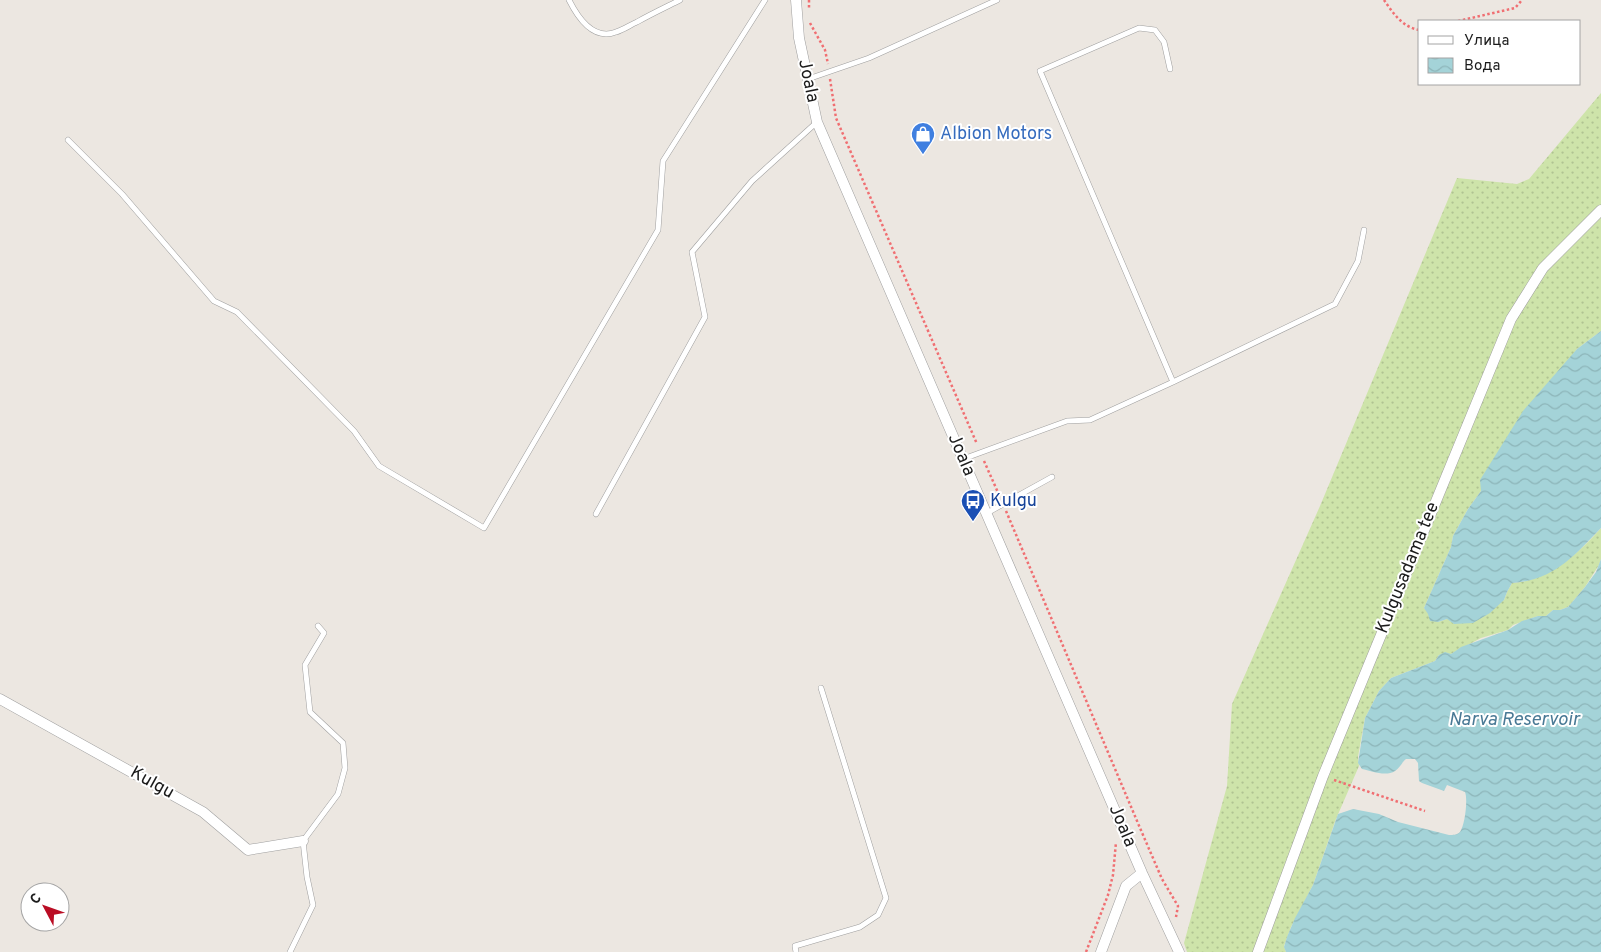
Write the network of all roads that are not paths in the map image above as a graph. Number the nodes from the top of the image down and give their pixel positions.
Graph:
1 (569, 0) edge
2 (680, 0) edge
3 (765, 0) edge
4 (796, 0) edge
5 (996, 0) edge
6 (1170, 69) dead end
7 (808, 79) junction
8 (817, 122) junction
9 (68, 140) dead end
10 (1601, 210) edge
11 (1364, 230) dead end
12 (1173, 382) junction
13 (963, 459) junction
14 (1052, 477) dead end
15 (986, 513) junction
16 (596, 514) dead end
17 (318, 626) dead end
18 (821, 688) dead end
19 (0, 699) edge
20 (303, 841) junction
21 (1142, 873) junction
22 (290, 952) edge
23 (796, 952) edge
24 (1101, 952) edge
25 (1179, 952) edge
26 (1258, 952) edge

1 - 2 lane
3 - 9 lane
4 - 7 street, Joala
5 - 7 lane
6 - 12 lane
7 - 8 street, Joala
8 - 13 street, Joala
8 - 16 lane
10 - 26 street, Kulgusadama tee
11 - 12 lane
12 - 13 lane
13 - 15 street, Joala
14 - 15 lane
15 - 21 street, Joala
17 - 20 lane
18 - 23 lane
19 - 20 street, Kulgu
20 - 22 lane
21 - 24 street
21 - 25 street, Joala

